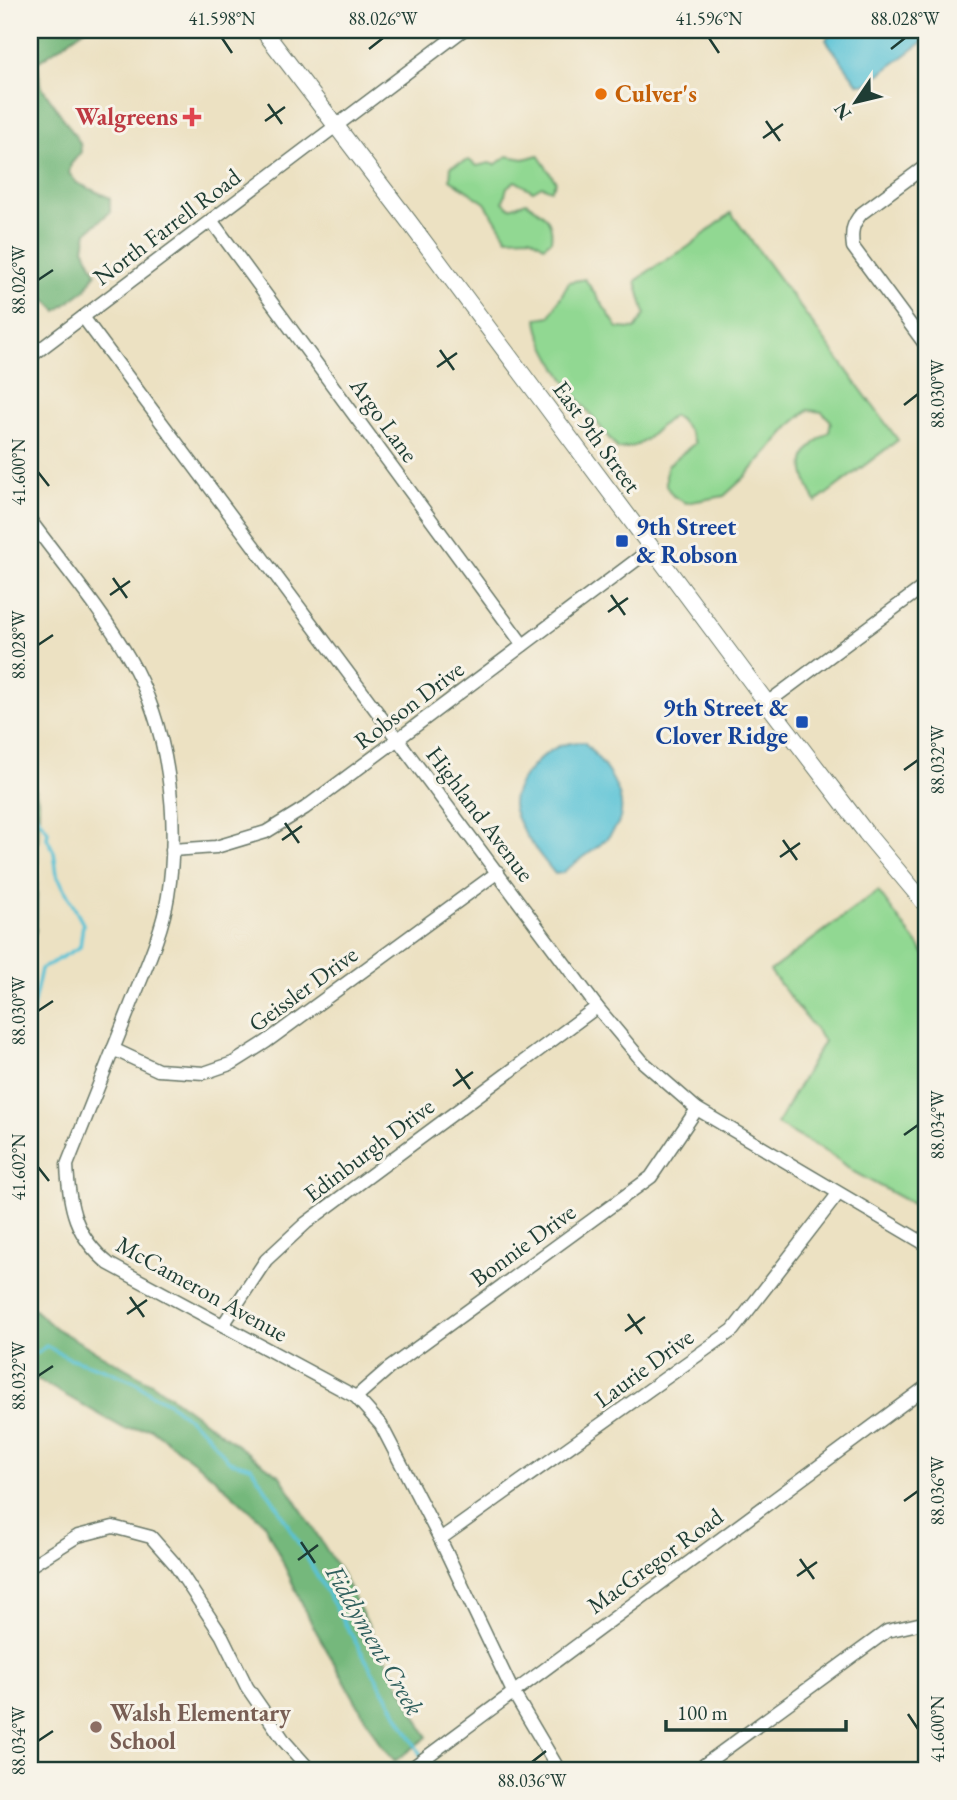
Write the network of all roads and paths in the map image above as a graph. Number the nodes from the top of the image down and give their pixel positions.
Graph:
1 (263, 30) edge
2 (463, 30) edge
3 (332, 128) junction
4 (927, 165) edge
5 (211, 220) junction
6 (83, 317) junction
7 (927, 347) edge
8 (30, 357) edge
9 (30, 520) edge
10 (651, 549) junction
11 (927, 584) edge
12 (523, 645) junction
13 (767, 703) junction
14 (398, 739) junction
15 (172, 850) junction
16 (498, 872) junction
17 (927, 906) edge
18 (597, 1007) junction
19 (113, 1049) junction
20 (697, 1109) junction
21 (838, 1194) junction
22 (927, 1245) edge
23 (223, 1325) junction
24 (927, 1386) edge
25 (356, 1397) junction
26 (440, 1539) junction
27 (30, 1566) edge
28 (927, 1622) edge
29 (513, 1692) junction
30 (411, 1768) edge
31 (310, 1770) edge
32 (559, 1770) edge
33 (697, 1770) edge

1 - 3 main road, East 9th Street
2 - 3 street, North Farrell Road
3 - 5 street, North Farrell Road
3 - 10 main road, East 9th Street
4 - 7 street
5 - 6 street, North Farrell Road
5 - 12 street, Argo Lane
6 - 8 street, North Farrell Road
6 - 14 street, Highland Avenue
9 - 15 street, McCameron Avenue
10 - 12 street, Robson Drive
10 - 13 main road, East 9th Street
11 - 13 street
12 - 14 street, Robson Drive
13 - 17 main road, East 9th Street
14 - 15 street, Robson Drive
14 - 16 street, Highland Avenue
15 - 19 street, McCameron Avenue
16 - 18 street, Highland Avenue
16 - 19 street, Geissler Drive
18 - 20 street, Highland Avenue
18 - 23 street, Edinburgh Drive
19 - 23 street, McCameron Avenue
20 - 21 street, Highland Avenue
20 - 25 street, Bonnie Drive
21 - 22 street, Highland Avenue
21 - 26 street, Laurie Drive
23 - 25 street, McCameron Avenue
24 - 29 street, MacGregor Road
25 - 26 street, McCameron Avenue
26 - 29 street, McCameron Avenue
27 - 31 street
28 - 33 street
29 - 30 street, MacGregor Road
29 - 32 street, McCameron Avenue

